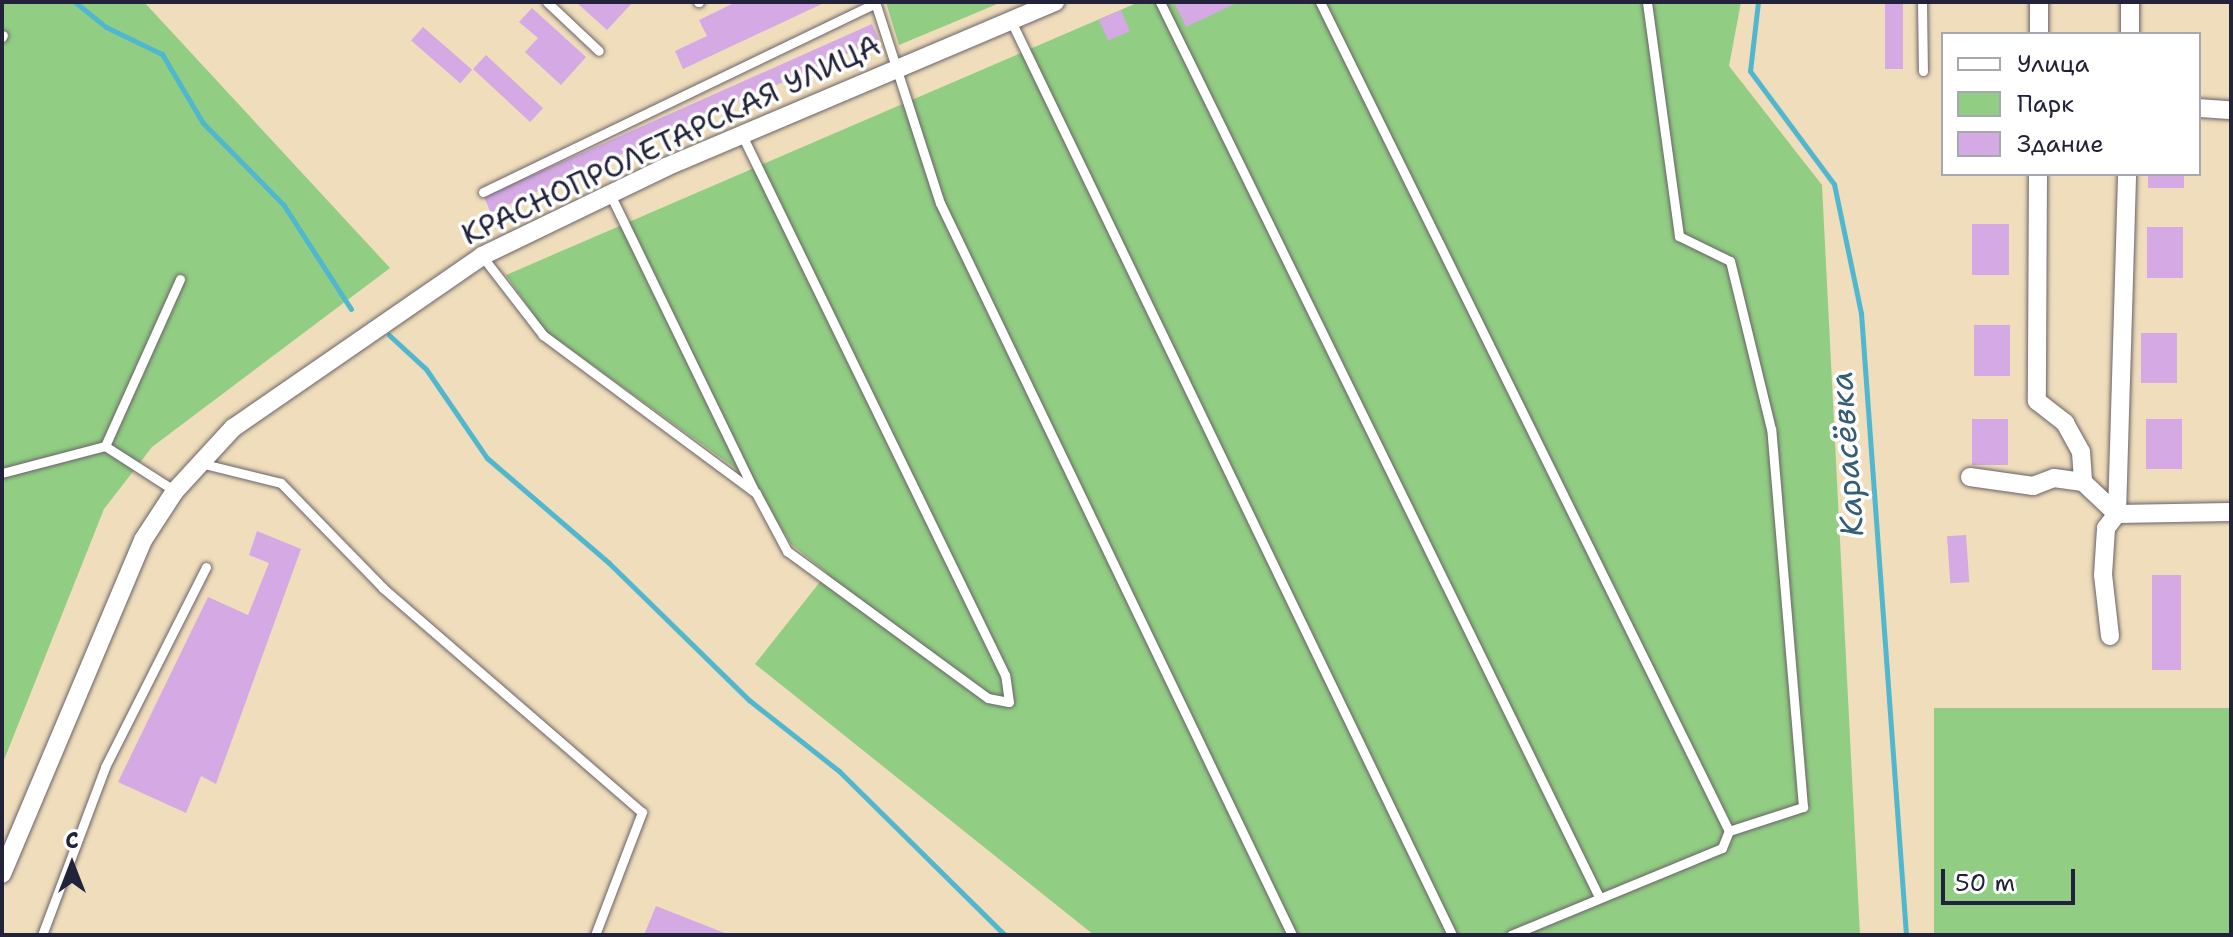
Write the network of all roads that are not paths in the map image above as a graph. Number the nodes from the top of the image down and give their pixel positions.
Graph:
1 (547, 2) edge
2 (1055, 2) edge
3 (1160, 2) edge
4 (1320, 2) edge
5 (1647, 2) edge
6 (1922, 2) edge
7 (2039, 2) edge
8 (2130, 2) edge
9 (875, 3) edge
10 (1011, 21) junction
11 (2039, 32) edge
12 (2130, 32) edge
13 (599, 51) dead end
14 (892, 68) junction
15 (1923, 71) dead end
16 (2201, 108) edge
17 (2231, 110) edge
18 (742, 135) junction
19 (2038, 176) edge
20 (2127, 176) edge
21 (483, 192) dead end
22 (610, 193) junction
23 (482, 256) junction
24 (180, 279) dead end
25 (105, 446) junction
26 (199, 462) junction
27 (2, 473) edge
28 (1970, 477) dead end
29 (2083, 482) junction
30 (175, 491) junction
31 (756, 493) junction
32 (2231, 512) edge
33 (2117, 514) junction
34 (206, 567) dead end
35 (2110, 636) dead end
36 (1729, 831) junction
37 (2, 874) edge
38 (1599, 897) junction
39 (1524, 933) edge
40 (42, 935) edge
41 (595, 935) edge
42 (1292, 935) edge
43 (1452, 935) edge
44 (1511, 935) edge

1 - 13 lane
2 - 10 street, КРАСНОПРОЛЕТАРСКАЯ УЛИЦА
3 - 38 lane
4 - 36 lane
5 - 36 lane
6 - 15 lane
7 - 11 street
8 - 12 street
9 - 14 lane
9 - 21 lane
10 - 14 street, КРАСНОПРОЛЕТАРСКАЯ УЛИЦА
10 - 43 lane
14 - 18 street, КРАСНОПРОЛЕТАРСКАЯ УЛИЦА
14 - 42 lane
16 - 17 street
18 - 22 street, КРАСНОПРОЛЕТАРСКАЯ УЛИЦА
18 - 31 lane
19 - 29 street
20 - 33 street
22 - 23 street, КРАСНОПРОЛЕТАРСКАЯ УЛИЦА
22 - 31 lane
23 - 26 street, КРАСНОПРОЛЕТАРСКАЯ УЛИЦА
23 - 31 lane
24 - 25 lane
25 - 27 lane
25 - 30 lane
26 - 30 street, КРАСНОПРОЛЕТАРСКАЯ УЛИЦА
26 - 41 lane
28 - 29 street
29 - 33 street
30 - 37 street, КРАСНОПРОЛЕТАРСКАЯ УЛИЦА
32 - 33 street
33 - 35 street
34 - 40 lane
36 - 38 lane
38 - 39 lane
39 - 44 lane

